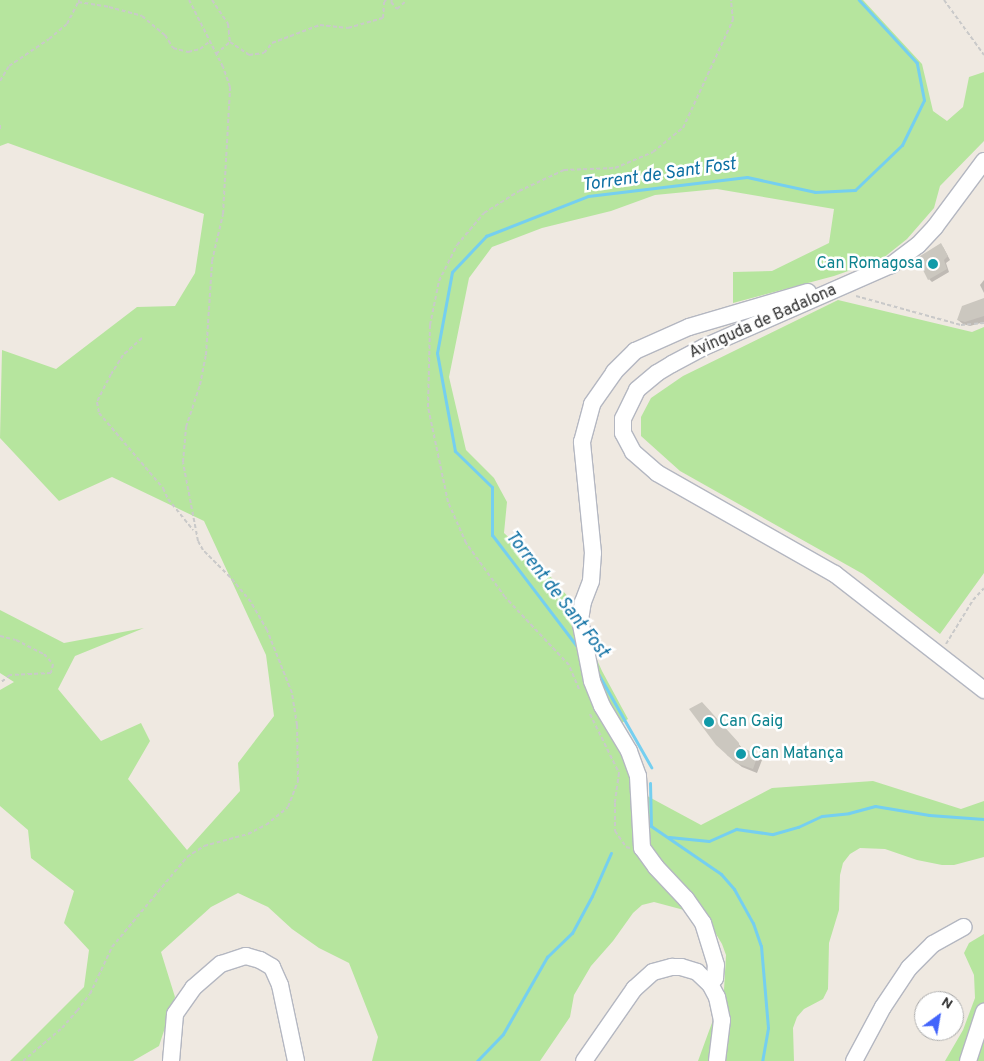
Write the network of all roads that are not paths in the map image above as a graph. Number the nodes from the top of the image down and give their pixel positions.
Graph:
1 (984, 161) edge
2 (835, 289) junction
3 (984, 690) edge
4 (964, 927) dead end
5 (710, 984) junction
6 (984, 1012) edge
7 (171, 1061) edge
8 (296, 1061) edge
9 (584, 1061) edge
10 (717, 1061) edge
11 (854, 1061) edge
12 (968, 1061) edge

1 - 2 street, Avinguda de Badalona
2 - 3 street, Avinguda de Badalona
2 - 5 street
4 - 11 street
5 - 9 street
5 - 10 street
6 - 12 street
7 - 8 street

